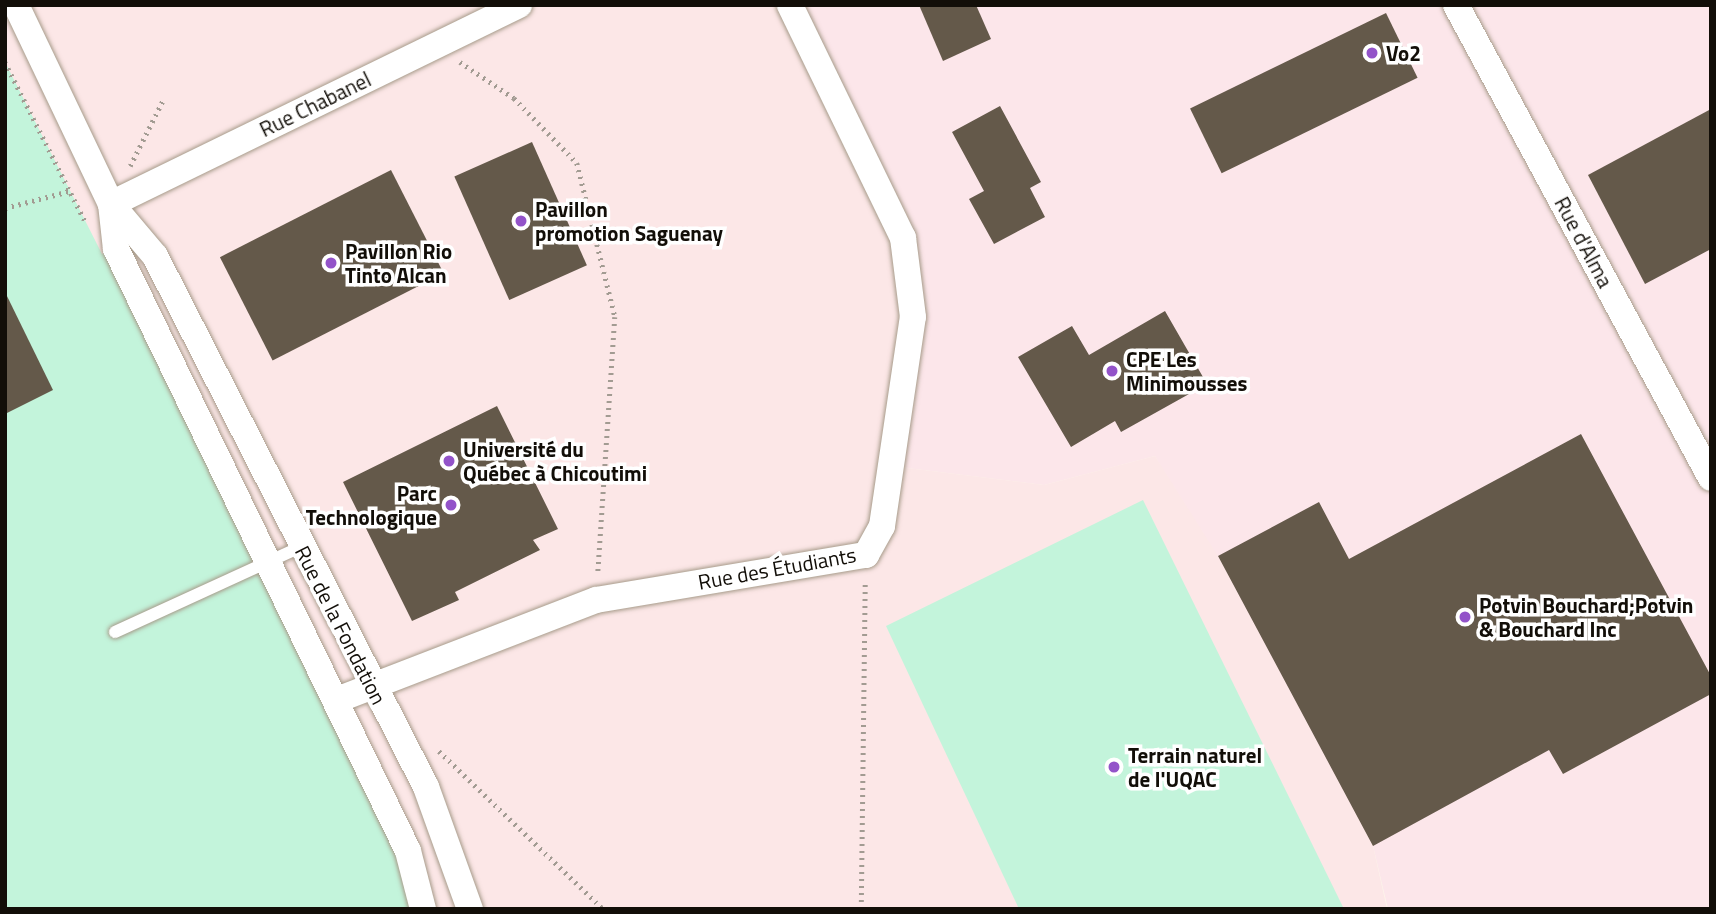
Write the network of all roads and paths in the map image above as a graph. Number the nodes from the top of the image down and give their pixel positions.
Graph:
1 (16, 5) edge
2 (519, 5) edge
3 (790, 5) edge
4 (1456, 5) edge
5 (435, 46) junction
6 (5, 62) edge
7 (164, 98) dead end
8 (70, 191) junction
9 (111, 204) junction
10 (5, 208) edge
11 (116, 249) junction
12 (1711, 478) edge
13 (301, 547) junction
14 (866, 555) junction
15 (266, 563) junction
16 (596, 600) junction
17 (115, 632) dead end
18 (370, 685) junction
19 (337, 700) junction
20 (428, 741) dead end
21 (423, 909) edge
22 (470, 909) edge
23 (603, 909) edge
24 (861, 909) edge

1 - 9 street, Rue de la Fondation
2 - 5 street, Rue Chabanel
3 - 14 street, Rue des Étudiants
4 - 12 street, Rue d'Alma
5 - 9 street, Rue Chabanel
5 - 16 path
6 - 8 path
7 - 9 path
8 - 9 path
8 - 10 path
8 - 11 path
9 - 11 street, Rue de la Fondation
9 - 13 street, Rue de la Fondation
11 - 15 street, Rue de la Fondation
13 - 15 lane
13 - 18 street, Rue de la Fondation
14 - 16 street, Rue des Étudiants
14 - 24 path
15 - 17 lane
15 - 19 street, Rue de la Fondation
16 - 18 street, Rue des Étudiants
18 - 19 street, Rue des Étudiants
18 - 22 street, Rue de la Fondation
19 - 21 street, Rue de la Fondation
20 - 23 path

